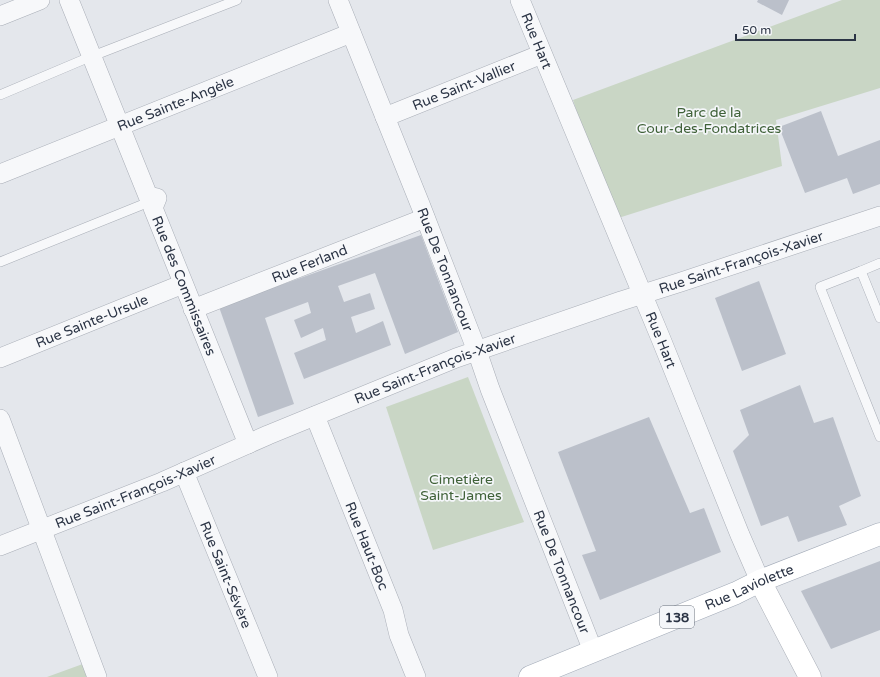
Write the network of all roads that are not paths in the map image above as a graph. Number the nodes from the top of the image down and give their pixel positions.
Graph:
1 (40, 0) edge
2 (69, 0) edge
3 (237, 0) edge
4 (338, 0) edge
5 (520, 0) edge
6 (0, 16) edge
7 (351, 33) junction
8 (542, 54) junction
9 (92, 57) junction
10 (0, 95) edge
11 (385, 116) junction
12 (120, 126) junction
13 (0, 174) edge
14 (157, 198) junction
15 (880, 216) edge
16 (425, 218) junction
17 (0, 262) edge
18 (880, 263) edge
19 (861, 271) junction
20 (183, 284) junction
21 (642, 294) junction
22 (193, 309) junction
23 (880, 318) edge
24 (477, 352) junction
25 (0, 358) edge
26 (315, 416) junction
27 (0, 419) edge
28 (880, 437) edge
29 (248, 444) junction
30 (184, 472) junction
31 (41, 529) junction
32 (880, 534) edge
33 (0, 546) edge
34 (760, 581) junction
35 (594, 651) junction
36 (97, 677) edge
37 (268, 677) edge
38 (416, 677) edge
39 (530, 677) edge
40 (810, 677) edge

1 - 6 street
2 - 9 street, Rue des Commissaires
3 - 9 lane
4 - 7 street, Rue De Tonnancour
5 - 8 street, Rue Hart
7 - 11 street, Rue De Tonnancour
7 - 12 street, Rue Sainte-Angèle
8 - 11 street, Rue Saint-Vallier
8 - 21 street, Rue Hart
9 - 10 lane
9 - 12 street, Rue des Commissaires
11 - 16 street, Rue De Tonnancour
12 - 13 street, Rue Sainte-Angèle
12 - 14 street, Rue des Commissaires
14 - 17 lane
14 - 20 street, Rue des Commissaires
15 - 21 street, Rue Saint-François-Xavier
16 - 22 street, Rue Ferland
16 - 24 street, Rue De Tonnancour
18 - 19 lane
19 - 23 lane
19 - 28 lane
20 - 22 street, Rue des Commissaires
20 - 25 street, Rue Sainte-Ursule
21 - 24 street, Rue Saint-François-Xavier
21 - 34 street, Rue Hart
22 - 29 street, Rue des Commissaires
24 - 26 street, Rue Saint-François-Xavier
24 - 35 street, Rue De Tonnancour
26 - 29 street, Rue Saint-François-Xavier
26 - 38 street, Rue Haut-Boc
27 - 31 street
29 - 30 street, Rue Saint-François-Xavier
30 - 31 street, Rue Saint-François-Xavier
30 - 37 street, Rue Saint-Sévère
31 - 33 street, Rue Saint-François-Xavier
31 - 36 street
32 - 34 main road, Rue Laviolette / 138
34 - 35 main road, Rue Laviolette / 138
34 - 40 main road, Rue Hart
35 - 39 main road, Rue Laviolette / 138

